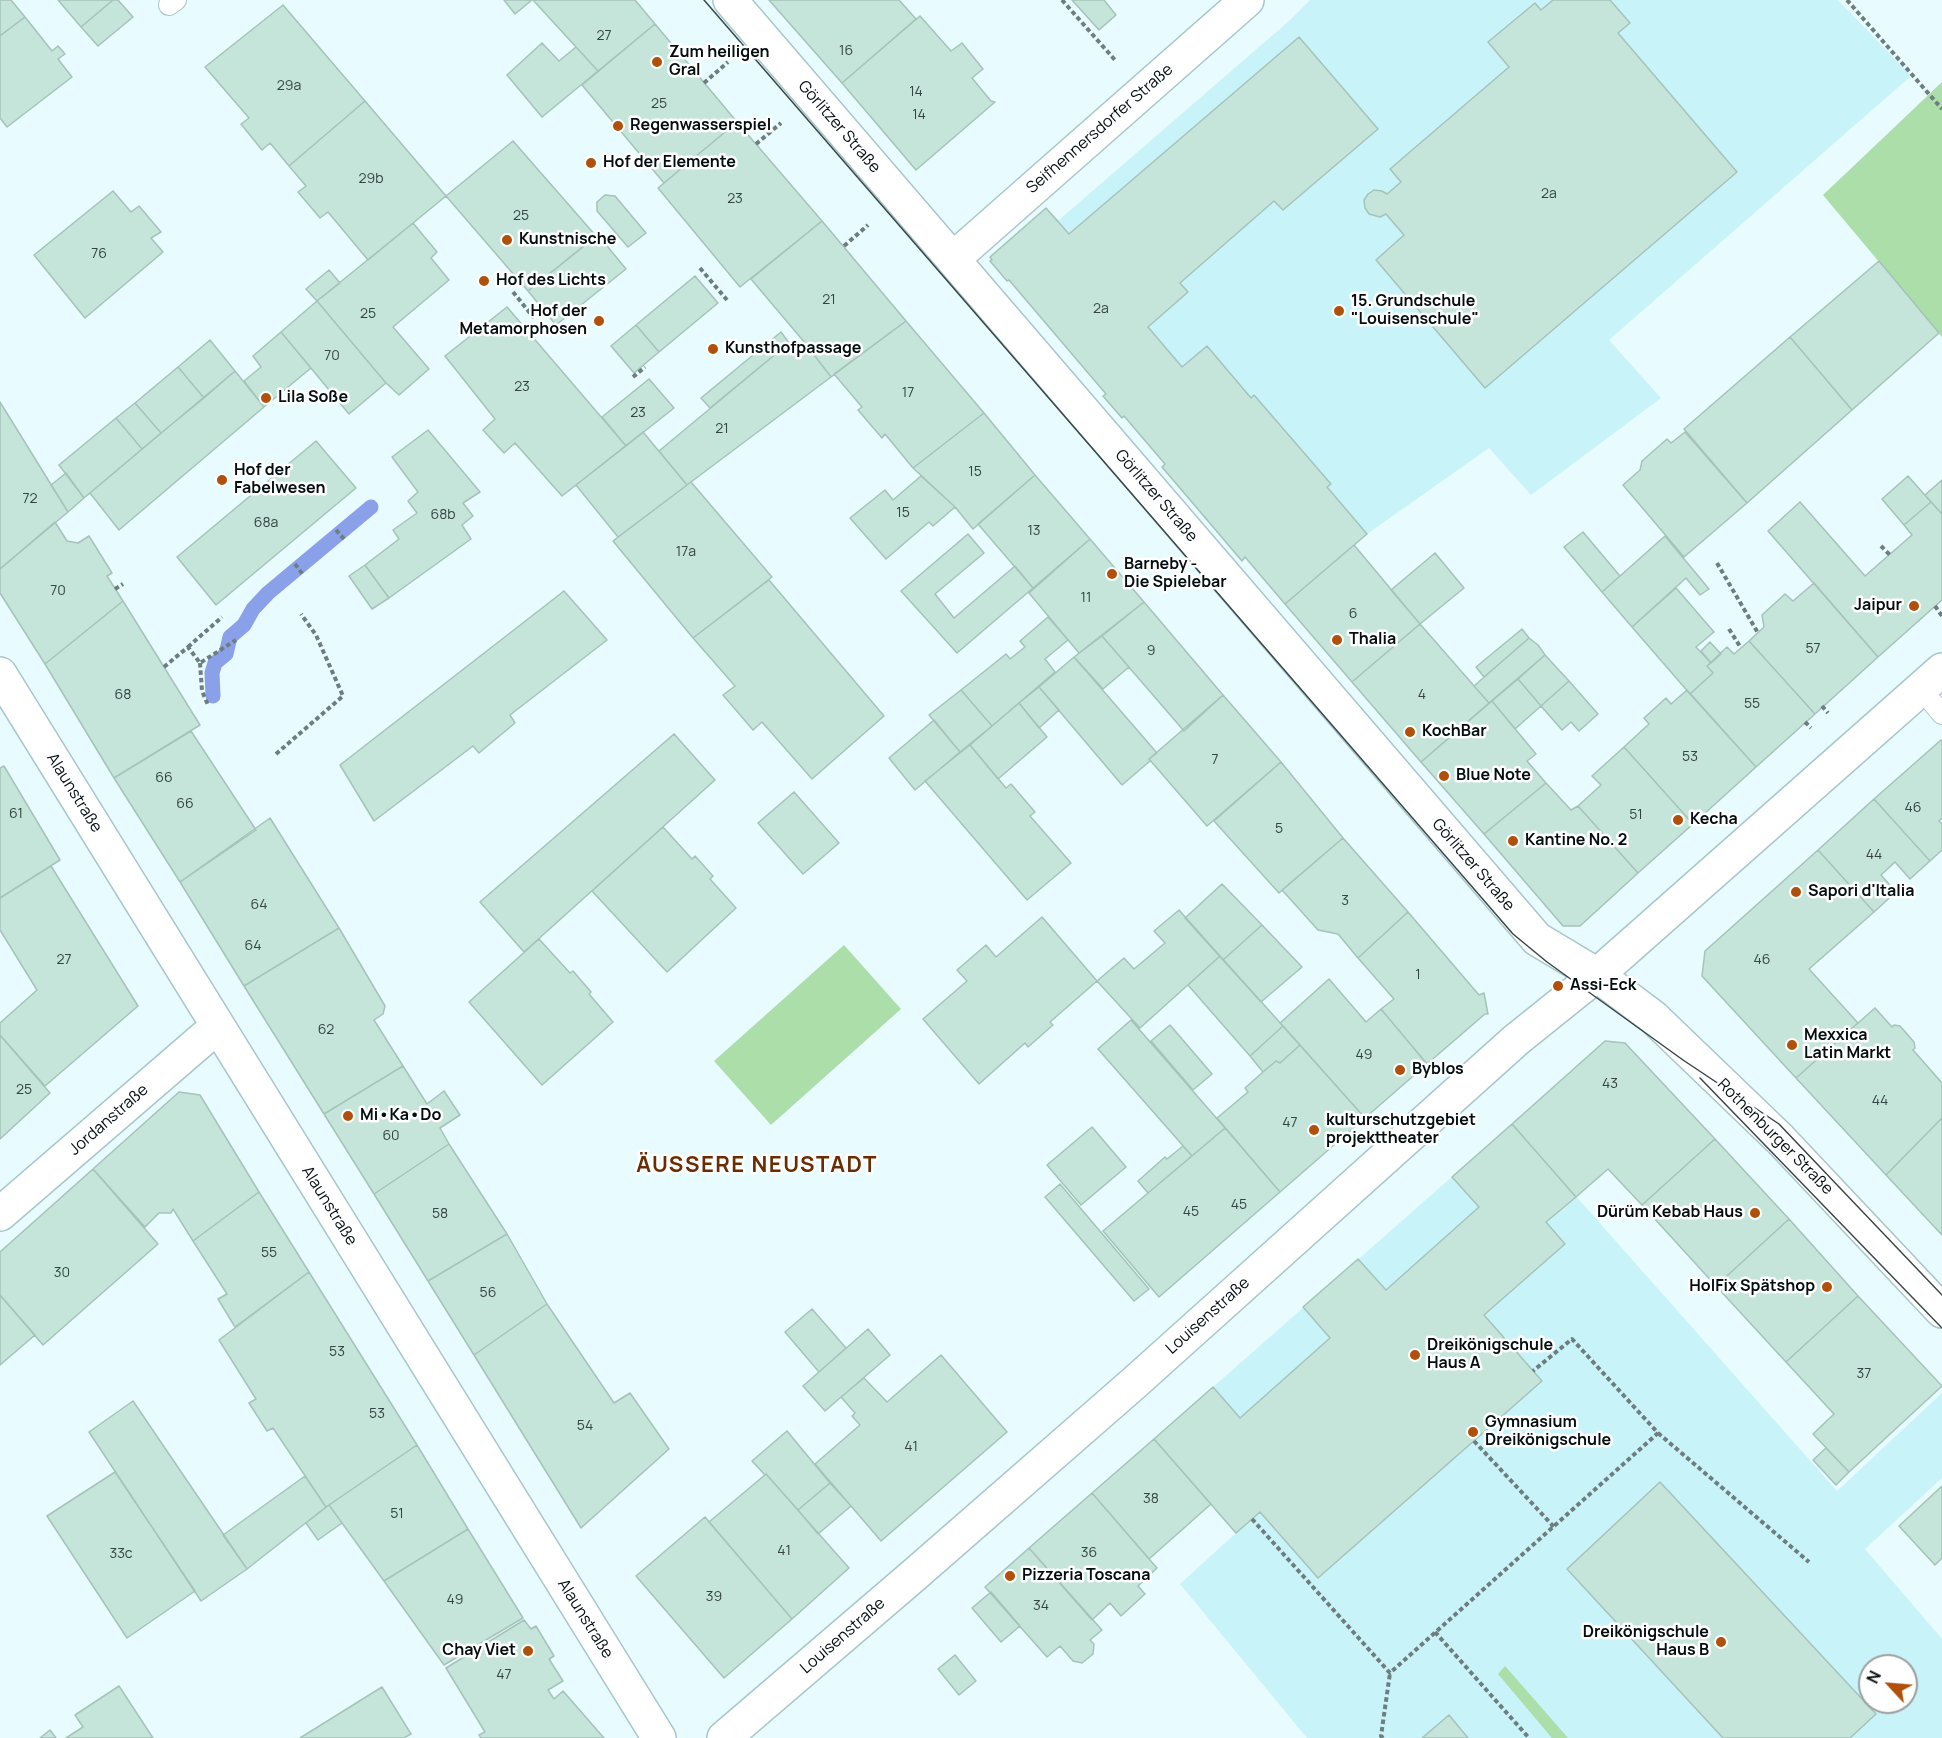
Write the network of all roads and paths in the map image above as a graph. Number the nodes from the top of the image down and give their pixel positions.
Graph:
1 (729, 0) edge
2 (1062, 0) edge
3 (1247, 0) edge
4 (1847, 0) edge
5 (1143, 92) junction
6 (1942, 109) edge
7 (953, 259) junction
8 (700, 268) dead end
9 (513, 292) dead end
10 (727, 300) dead end
11 (534, 318) dead end
12 (645, 368) dead end
13 (633, 377) dead end
14 (336, 530) dead end
15 (345, 540) dead end
16 (1881, 546) dead end
17 (1890, 555) dead end
18 (1717, 563) dead end
19 (295, 564) dead end
20 (304, 576) dead end
21 (123, 584) dead end
22 (115, 589) dead end
23 (1935, 606) dead end
24 (301, 614) dead end
25 (1942, 616) edge
26 (222, 617) dead end
27 (1729, 629) dead end
28 (1758, 633) dead end
29 (236, 640) dead end
30 (188, 647) junction
31 (1741, 648) dead end
32 (200, 663) junction
33 (164, 667) dead end
34 (0, 674) edge
35 (1931, 680) edge
36 (208, 705) dead end
37 (1942, 714) edge
38 (276, 754) dead end
39 (1597, 975) junction
40 (218, 1026) junction
41 (0, 1214) edge
42 (1942, 1311) edge
43 (1533, 1371) dead end
44 (1658, 1433) junction
45 (1474, 1441) dead end
46 (1252, 1519) dead end
47 (1554, 1527) junction
48 (1809, 1562) dead end
49 (1434, 1632) junction
50 (1390, 1673) junction
51 (659, 1738) edge
52 (724, 1738) edge
53 (1383, 1738) edge
54 (1529, 1738) edge

1 - 7 street, Görlitzer Straße
2 - 5 path
3 - 5 street, Seifhennersdorfer Straße
4 - 6 path
5 - 7 street, Seifhennersdorfer Straße
7 - 39 street, Görlitzer Straße
8 - 10 path
9 - 11 path
12 - 13 path
14 - 15 path
16 - 17 path
18 - 28 path
19 - 20 path
21 - 22 path
23 - 25 path
24 - 38 path
26 - 30 path
27 - 31 path
29 - 32 path
30 - 32 path
30 - 33 path
32 - 36 path
34 - 40 street, Alaunstraße
35 - 37 lane
35 - 39 street, Louisenstraße
39 - 42 street, Rothenburger Straße
39 - 52 street, Louisenstraße
40 - 41 street, Jordanstraße
40 - 51 street, Alaunstraße
43 - 44 path
44 - 47 path
44 - 48 path
45 - 47 path
46 - 50 path
47 - 49 path
49 - 50 path
49 - 54 path
50 - 53 path

